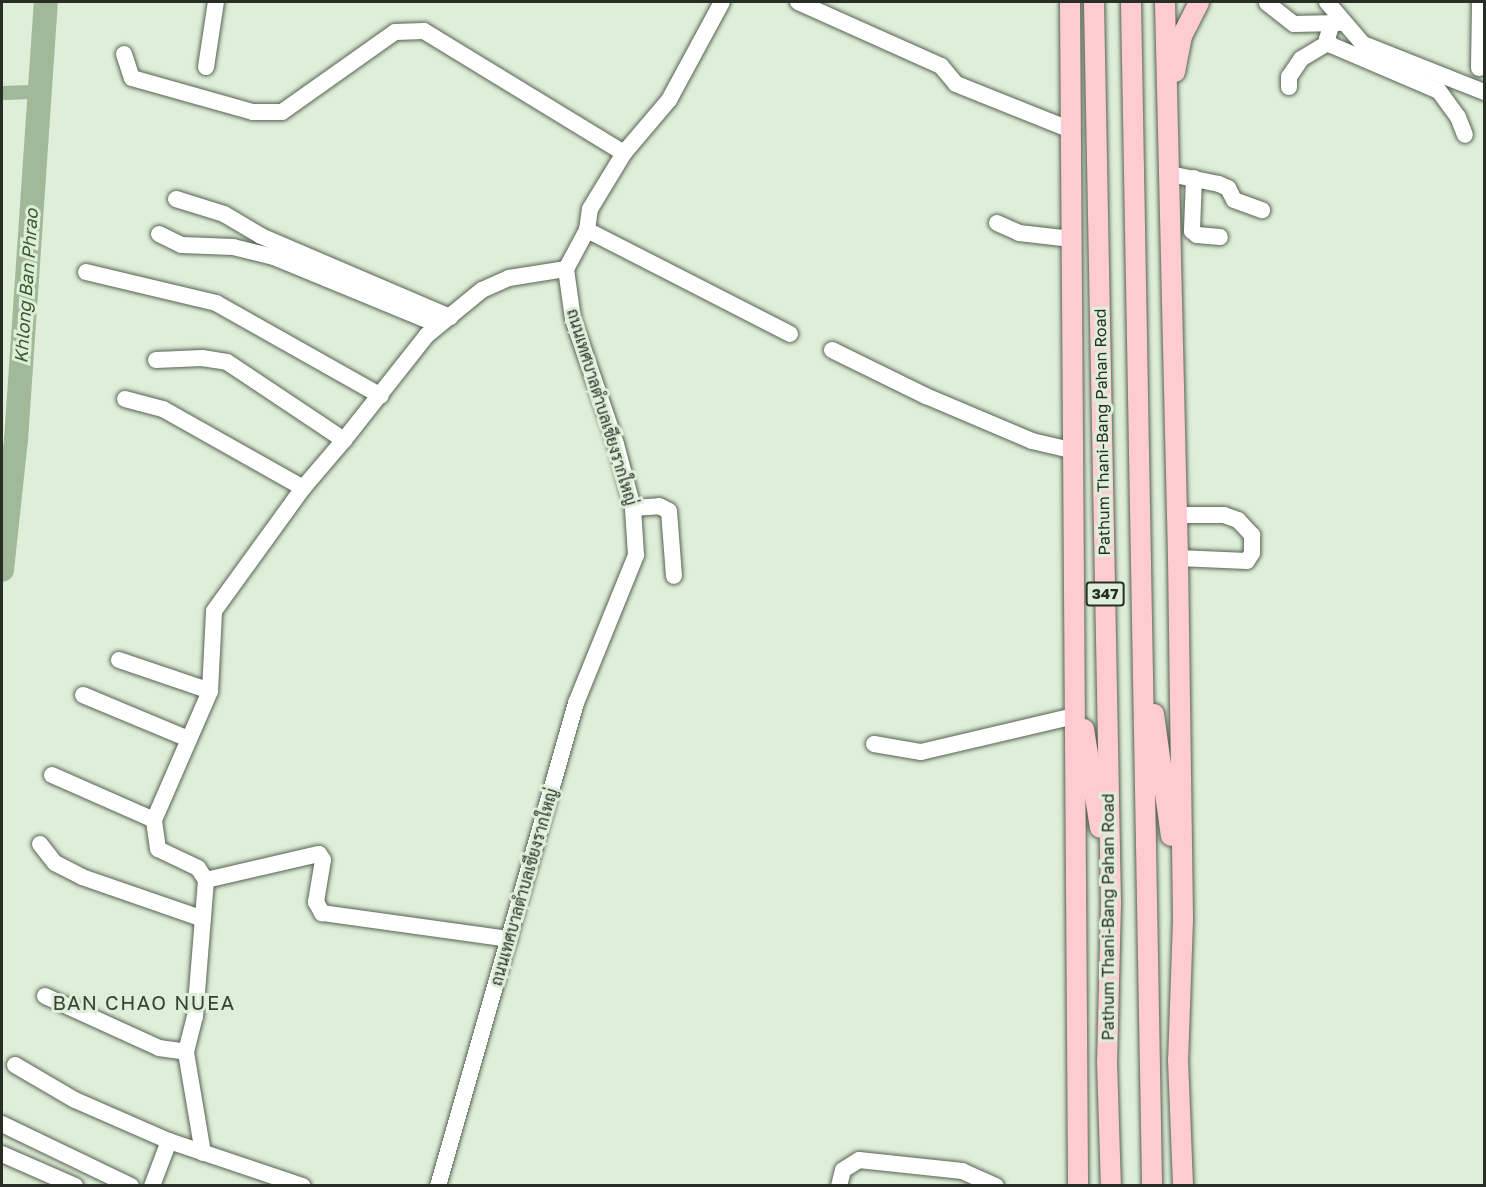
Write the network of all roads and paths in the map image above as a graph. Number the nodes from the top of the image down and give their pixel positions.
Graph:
1 (216, 2) edge
2 (722, 2) edge
3 (798, 2) edge
4 (1070, 2) edge
5 (1094, 2) edge
6 (1131, 2) edge
7 (1165, 2) edge
8 (1199, 2) edge
9 (1327, 2) edge
10 (1480, 2) edge
11 (1267, 3) dead end
12 (1334, 30) junction
13 (1482, 51) edge
14 (124, 54) dead end
15 (206, 67) dead end
16 (1479, 68) dead end
17 (1289, 87) dead end
18 (1485, 92) edge
19 (1169, 123) junction
20 (1071, 130) junction
21 (1465, 135) dead end
22 (624, 153) junction
23 (1170, 174) junction
24 (1194, 178) junction
25 (176, 199) dead end
26 (1262, 210) dead end
27 (997, 223) dead end
28 (587, 231) junction
29 (159, 234) dead end
30 (1220, 237) dead end
31 (1072, 239) junction
32 (566, 269) junction
33 (86, 272) dead end
34 (444, 321) junction
35 (790, 334) dead end
36 (832, 350) dead end
37 (156, 360) dead end
38 (381, 396) junction
39 (125, 399) dead end
40 (345, 440) junction
41 (1075, 451) junction
42 (303, 488) junction
43 (633, 508) junction
44 (1177, 515) junction
45 (1178, 558) junction
46 (674, 576) dead end
47 (1143, 631) junction
48 (1073, 656) junction
49 (119, 660) dead end
50 (210, 691) junction
51 (83, 694) dead end
52 (1074, 717) junction
53 (188, 740) junction
54 (874, 744) dead end
55 (52, 775) dead end
56 (154, 820) junction
57 (40, 844) dead end
58 (206, 880) junction
59 (1111, 902) junction
60 (203, 919) junction
61 (1183, 920) junction
62 (509, 939) junction
63 (45, 996) dead end
64 (186, 1052) junction
65 (15, 1065) dead end
66 (2, 1124) edge
67 (169, 1141) junction
68 (203, 1153) junction
69 (2, 1154) edge
70 (75, 1185) edge
71 (131, 1185) edge
72 (152, 1185) edge
73 (303, 1185) edge
74 (438, 1185) edge
75 (839, 1185) edge
76 (996, 1185) edge
77 (1078, 1185) edge
78 (1111, 1185) edge
79 (1152, 1185) edge
80 (1183, 1185) edge

1 - 15 street
2 - 22 street
3 - 20 street
4 - 20 main road, 347
5 - 59 main road, Pathum Thani-Bang Pahan Road / 347
6 - 47 main road, 347
7 - 19 main road
8 - 19 main road
9 - 12 street
10 - 13 street
11 - 12 street
12 - 17 street
12 - 18 street
12 - 21 street
13 - 16 street
14 - 22 street
19 - 23 main road
20 - 31 main road, 347
22 - 28 street
23 - 24 street
23 - 44 main road
24 - 26 street
24 - 30 street
25 - 34 street
27 - 31 street
28 - 32 street
28 - 35 street
29 - 34 street
31 - 41 main road, 347
32 - 34 street
32 - 43 street, ถนนเทศบาลตำบลเชียงรากใหญ่
33 - 38 street
34 - 38 street
36 - 41 street
37 - 40 street
38 - 40 street
39 - 42 street
40 - 42 street
41 - 48 main road, 347
42 - 50 street
43 - 46 street
43 - 62 street, ถนนเทศบาลตำบลเชียงรากใหญ่
44 - 45 main road
44 - 45 street
45 - 61 main road
47 - 61 main road
47 - 79 main road, 347
48 - 52 main road, 347
48 - 59 main road
49 - 50 street
50 - 53 street
51 - 53 street
52 - 54 street
52 - 77 main road, 347
53 - 56 street
55 - 56 street
56 - 58 street
57 - 60 street
58 - 60 street
58 - 62 street
59 - 78 main road, Pathum Thani-Bang Pahan Road / 347
60 - 64 street
61 - 80 main road
62 - 74 street, ถนนเทศบาลตำบลเชียงรากใหญ่
63 - 64 street
64 - 68 street
65 - 67 street
66 - 71 street
67 - 68 street
67 - 72 street
68 - 73 street
69 - 70 street
75 - 76 street

